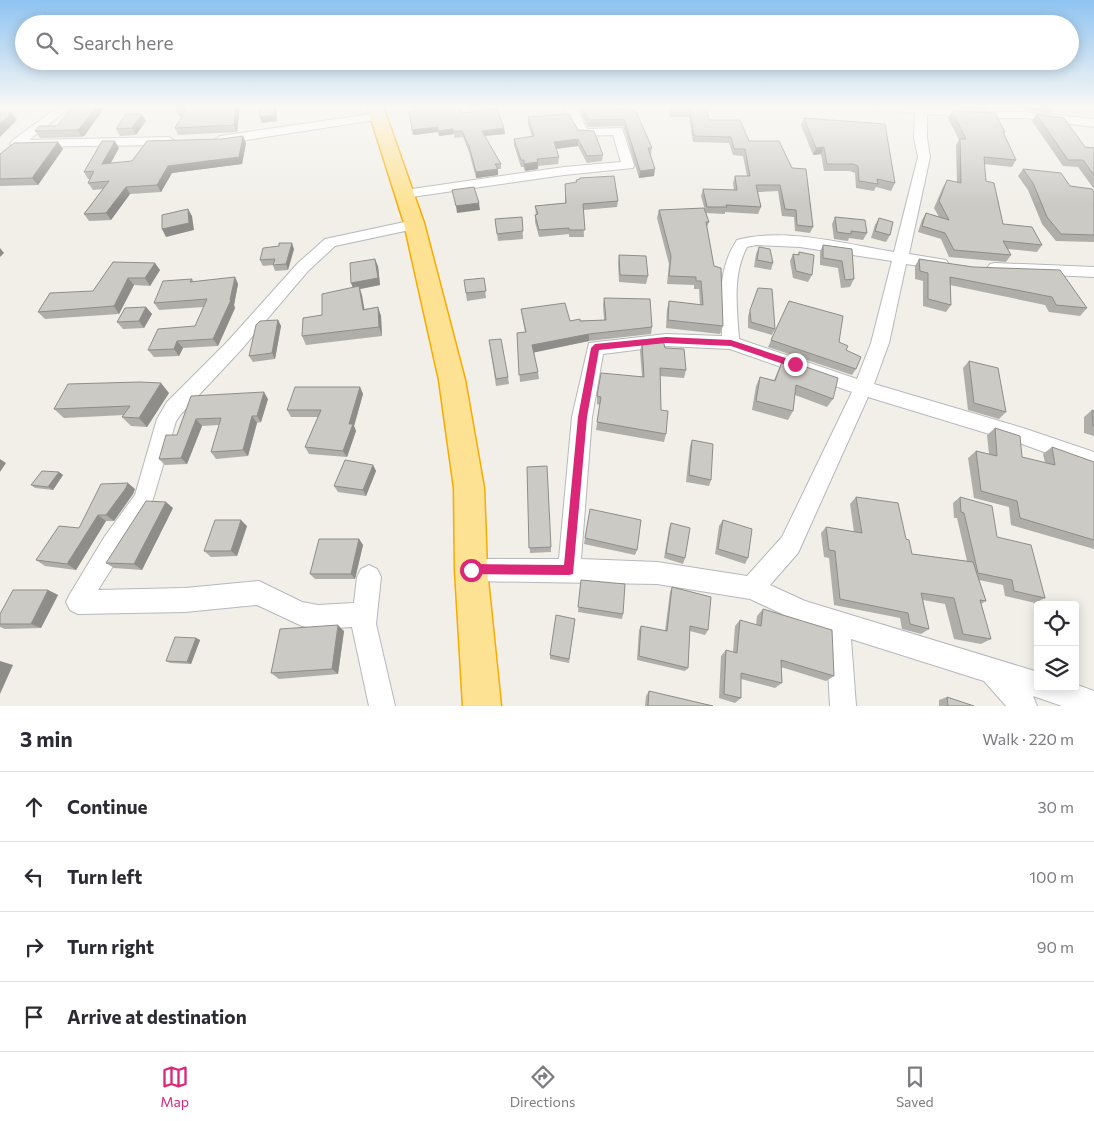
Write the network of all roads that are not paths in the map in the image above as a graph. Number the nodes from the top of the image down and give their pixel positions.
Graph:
1 (23, 139) edge
2 (220, 139) edge
3 (386, 139) edge
4 (620, 139) edge
5 (920, 139) edge
6 (205, 140) edge
7 (185, 141) edge
8 (16, 144) junction
9 (5, 153) edge
10 (405, 194) junction
11 (414, 225) junction
12 (899, 258) junction
13 (958, 266) edge
14 (977, 268) edge
15 (1094, 272) edge
16 (731, 343) junction
17 (863, 388) junction
18 (1094, 461) edge
19 (471, 570) junction
20 (569, 570) junction
21 (369, 578) dead end
22 (751, 588) junction
23 (365, 614) junction
24 (838, 624) junction
25 (991, 669) junction
26 (1034, 684) edge
27 (1057, 691) edge
28 (1094, 704) edge
29 (382, 706) edge
30 (482, 706) edge
31 (843, 706) edge
32 (1024, 706) edge

1 - 8 street
2 - 6 street
3 - 10 highway
4 - 10 street
5 - 12 street
7 - 8 street
8 - 9 street
10 - 11 highway
11 - 19 highway
11 - 23 street
12 - 13 street
12 - 16 street
12 - 17 street
14 - 15 street
16 - 17 street
16 - 20 street
17 - 18 street
17 - 22 street
19 - 20 street
19 - 30 highway
20 - 22 street
21 - 23 street
22 - 24 street
23 - 29 street
24 - 25 street
24 - 31 street
25 - 26 street
25 - 32 street
27 - 28 street

